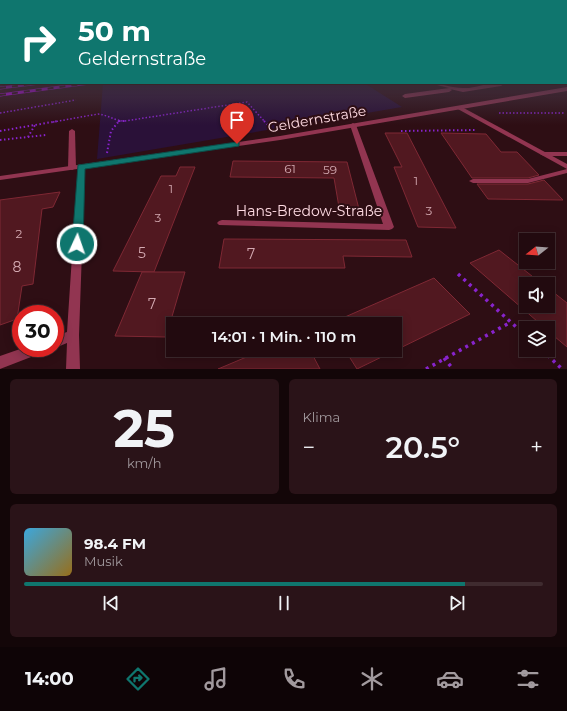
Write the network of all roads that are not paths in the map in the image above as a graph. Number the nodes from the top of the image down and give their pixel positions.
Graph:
1 (436, 91) edge
2 (554, 91) edge
3 (406, 96) dead end
4 (458, 107) junction
5 (353, 125) junction
6 (72, 131) dead end
7 (544, 154) junction
8 (567, 154) edge
9 (567, 166) edge
10 (76, 168) junction
11 (567, 172) edge
12 (0, 178) edge
13 (473, 181) dead end
14 (222, 223) dead end
15 (73, 335) junction
16 (64, 338) edge
17 (16, 357) edge
18 (0, 363) edge
19 (73, 369) edge

1 - 3 street
2 - 4 street, Geldernstraße
4 - 5 street, Geldernstraße
4 - 7 street
5 - 10 street, Geldernstraße
5 - 14 street, Hans-Bredow-Straße
6 - 10 street
7 - 8 street
7 - 9 street
10 - 12 street, Geldernstraße
10 - 15 street
11 - 13 street
15 - 16 street
15 - 19 street
17 - 18 street

